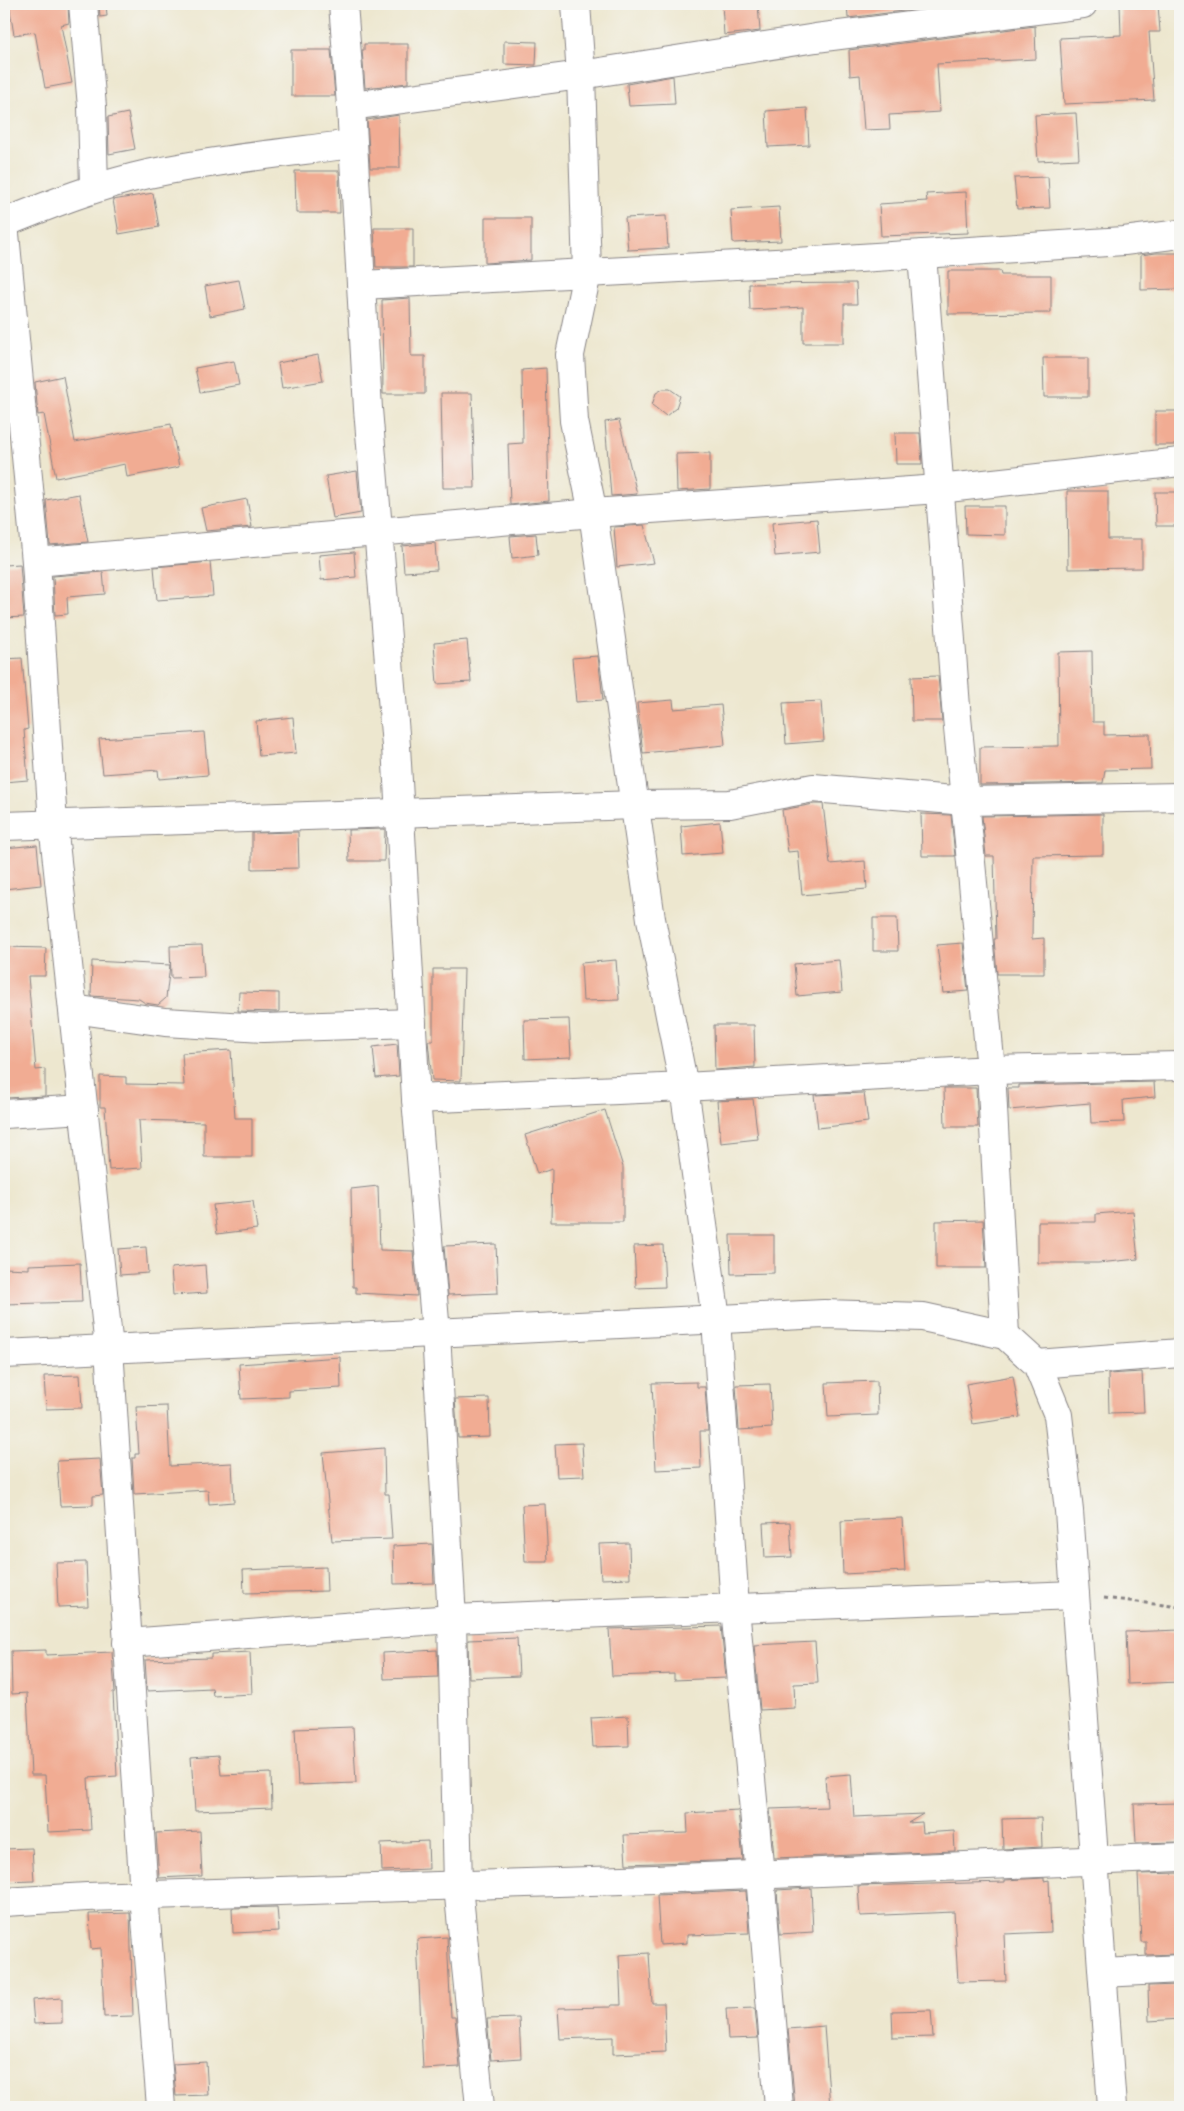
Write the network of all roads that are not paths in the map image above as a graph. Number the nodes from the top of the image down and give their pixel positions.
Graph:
1 (84, 4) edge
2 (343, 4) edge
3 (576, 4) edge
4 (1083, 4) edge
5 (581, 75) junction
6 (351, 106) junction
7 (352, 144) junction
8 (94, 188) junction
9 (1180, 234) edge
10 (922, 254) junction
11 (587, 273) junction
12 (362, 285) junction
13 (1180, 462) edge
14 (939, 488) junction
15 (593, 513) junction
16 (378, 532) junction
17 (36, 562) junction
18 (1180, 797) edge
19 (965, 801) junction
20 (636, 805) junction
21 (400, 814) junction
22 (54, 824) junction
23 (4, 826) edge
24 (73, 1009) junction
25 (412, 1023) junction
26 (1180, 1066) edge
27 (991, 1070) junction
28 (684, 1087) junction
29 (416, 1099) junction
30 (84, 1109) junction
31 (4, 1114) edge
32 (716, 1319) junction
33 (436, 1333) junction
34 (1005, 1335) junction
35 (109, 1348) junction
36 (1180, 1352) edge
37 (4, 1354) edge
38 (1036, 1364) junction
39 (1075, 1595) junction
40 (735, 1608) junction
41 (452, 1619) junction
42 (128, 1643) junction
43 (1180, 1858) edge
44 (1095, 1862) junction
45 (760, 1875) junction
46 (458, 1886) junction
47 (144, 1895) junction
48 (4, 1902) edge
49 (1180, 1969) edge
50 (1103, 1973) junction
51 (161, 2107) edge
52 (480, 2107) edge
53 (779, 2107) edge
54 (1112, 2107) edge

1 - 8 street
2 - 6 street
3 - 5 street
4 - 5 street
5 - 6 street
5 - 11 street
6 - 7 street
7 - 8 street
7 - 12 street
8 - 17 street
9 - 10 street
10 - 11 street
10 - 14 street
11 - 12 street
11 - 15 street
12 - 16 street
13 - 14 street
14 - 15 street
14 - 19 street
15 - 16 street
15 - 20 street
16 - 17 street
16 - 21 street
17 - 22 street
18 - 19 street
19 - 20 street
19 - 27 street
20 - 21 street
20 - 28 street
21 - 22 street
21 - 25 street
22 - 23 street
22 - 24 street
24 - 25 street
24 - 30 street
25 - 29 street
26 - 27 street
27 - 28 street
27 - 34 street
28 - 29 street
28 - 32 street
29 - 33 street
30 - 31 street
30 - 35 street
32 - 33 street
32 - 34 street
32 - 40 street
33 - 35 street
33 - 41 street
34 - 38 street
35 - 37 street
35 - 42 street
36 - 38 street
38 - 39 street
39 - 40 street
39 - 44 street
40 - 41 street
40 - 45 street
41 - 42 street
41 - 46 street
42 - 47 street
43 - 44 street
44 - 45 street
44 - 50 street
45 - 46 street
45 - 53 street
46 - 47 street
46 - 52 street
47 - 48 street
47 - 51 street
49 - 50 street
50 - 54 street

